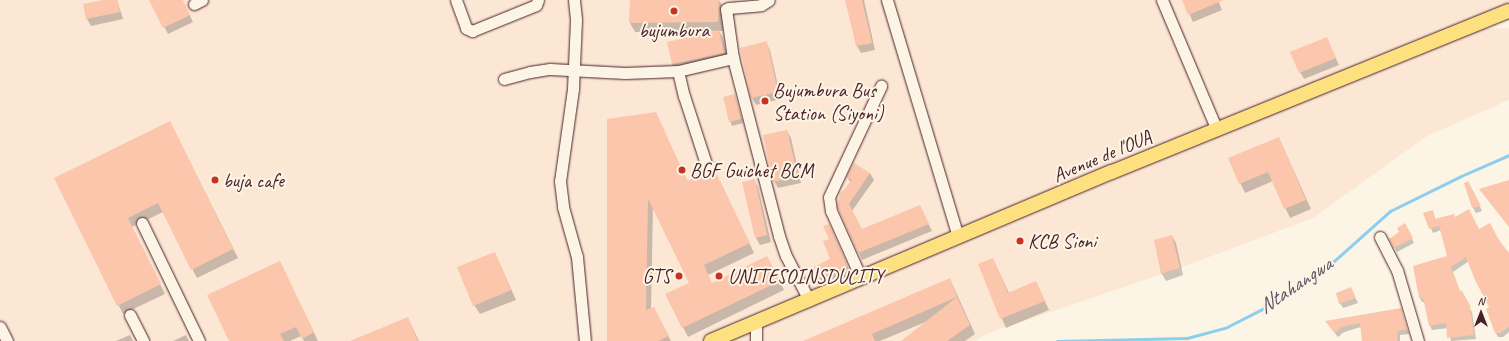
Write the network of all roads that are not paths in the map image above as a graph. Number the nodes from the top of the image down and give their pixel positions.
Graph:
1 (456, 0) edge
2 (538, 0) edge
3 (574, 0) edge
4 (769, 0) edge
5 (887, 0) edge
6 (1162, 0) edge
7 (1509, 11) edge
8 (732, 58) junction
9 (573, 71) junction
10 (678, 71) junction
11 (504, 80) dead end
12 (882, 86) dead end
13 (1217, 130) junction
14 (708, 170) dead end
15 (142, 223) dead end
16 (958, 237) junction
17 (1380, 237) dead end
18 (861, 278) junction
19 (809, 300) junction
20 (130, 315) dead end
21 (756, 322) junction
22 (0, 327) edge
23 (7, 341) edge
24 (143, 341) edge
25 (199, 341) edge
26 (585, 341) edge
27 (711, 341) edge
28 (756, 341) edge
29 (1418, 341) edge

1 - 2 street
3 - 9 street
4 - 8 street
5 - 16 street
6 - 13 street
7 - 13 main road, Avenue de l'OUA
8 - 10 street
8 - 19 street
9 - 10 street
9 - 11 street
9 - 26 street
10 - 14 street
12 - 18 street
13 - 16 main road, Avenue de l'OUA
15 - 25 street
16 - 18 main road, Avenue de l'OUA
17 - 29 street
18 - 19 main road, Avenue de l'OUA
19 - 21 main road, Avenue de l'OUA
20 - 24 street
21 - 27 main road, Avenue de l'OUA
21 - 28 street
22 - 23 street

